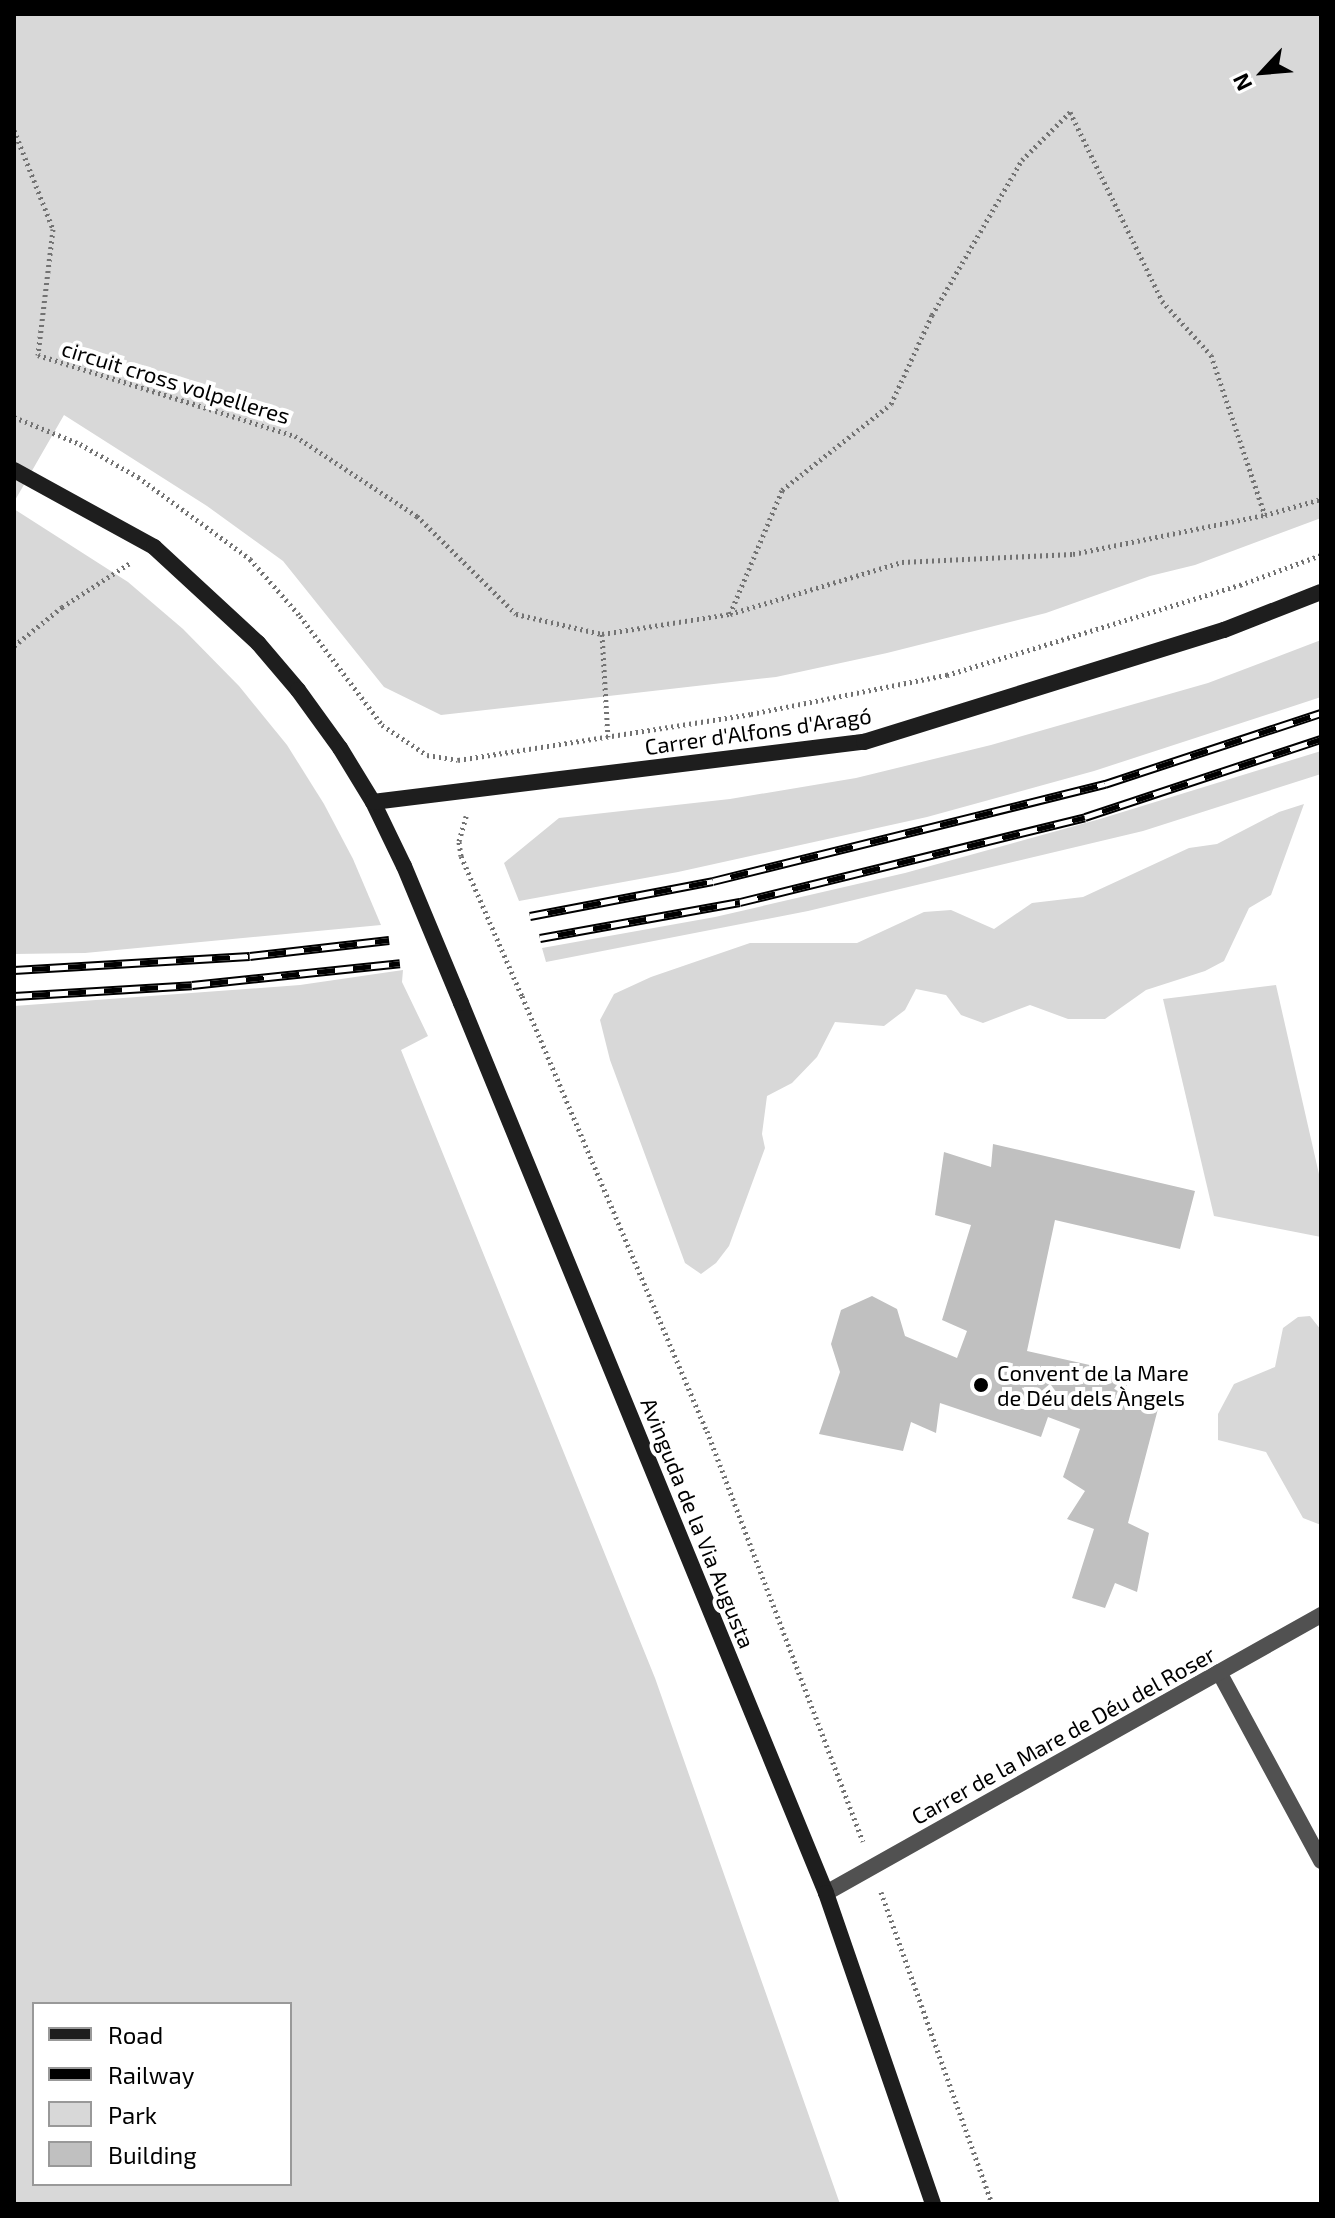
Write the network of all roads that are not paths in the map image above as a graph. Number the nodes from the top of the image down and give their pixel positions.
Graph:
1 (14, 470) edge
2 (1321, 592) edge
3 (373, 802) junction
4 (1321, 1615) edge
5 (1219, 1672) junction
6 (1321, 1861) edge
7 (826, 1893) junction
8 (933, 2204) edge

1 - 3 street
2 - 3 street, Carrer d'Alfons d'Aragó
3 - 7 street, Avinguda de la Via Augusta, bridge
4 - 5 street, Carrer de la Mare de Déu del Roser
5 - 6 street
5 - 7 street, Carrer de la Mare de Déu del Roser
7 - 8 street, Avinguda de la Via Augusta

